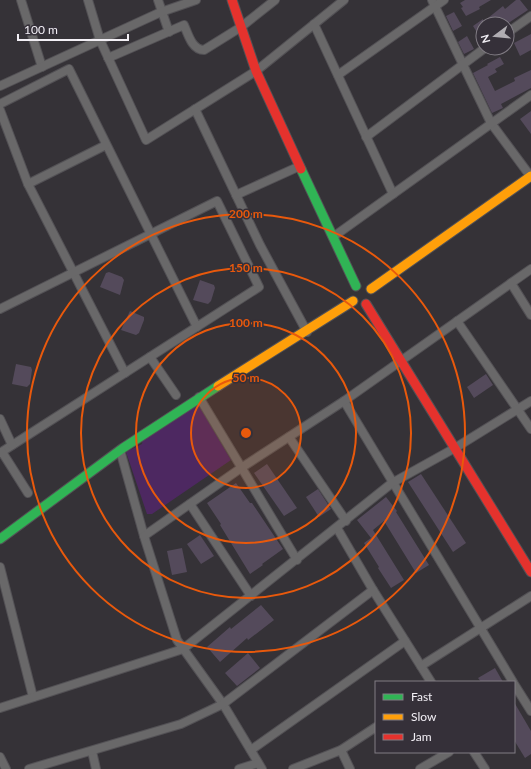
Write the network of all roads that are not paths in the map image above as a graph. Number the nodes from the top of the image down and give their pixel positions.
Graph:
1 (21, 0) edge
2 (88, 0) edge
3 (158, 0) edge
4 (196, 0) edge
5 (232, 0) edge
6 (275, 0) edge
7 (344, 0) edge
8 (444, 0) edge
9 (434, 3) edge
10 (161, 12) junction
11 (531, 16) edge
12 (314, 24) junction
13 (241, 27) junction
14 (515, 27) edge
15 (169, 32) junction
16 (100, 40) junction
17 (475, 55) edge
18 (108, 58) junction
19 (462, 64) junction
20 (42, 67) junction
21 (256, 72) junction
22 (338, 75) junction
23 (0, 86) edge
24 (531, 95) edge
25 (0, 104) edge
26 (196, 109) junction
27 (0, 110) edge
28 (491, 123) junction
29 (366, 137) junction
30 (106, 145) junction
31 (300, 166) junction
32 (531, 176) edge
33 (28, 184) junction
34 (393, 194) junction
35 (236, 195) junction
36 (150, 234) junction
37 (333, 237) junction
38 (531, 270) edge
39 (74, 272) junction
40 (511, 284) junction
41 (356, 286) junction
42 (371, 289) junction
43 (353, 301) junction
44 (366, 304) junction
45 (0, 309) edge
46 (531, 315) edge
47 (457, 321) junction
48 (197, 327) junction
49 (307, 332) junction
50 (150, 357) junction
51 (400, 360) junction
52 (125, 373) junction
53 (176, 395) dead end
54 (199, 397) junction
55 (531, 400) edge
56 (344, 401) junction
57 (518, 409) junction
58 (0, 419) edge
59 (531, 429) edge
60 (289, 437) junction
61 (12, 445) junction
62 (455, 448) junction
63 (120, 450) junction
64 (1, 452) edge
65 (241, 468) junction
66 (392, 483) junction
67 (28, 493) dead end
68 (190, 504) junction
69 (346, 521) junction
70 (337, 528) junction
71 (144, 536) junction
72 (0, 539) edge
73 (297, 560) junction
74 (0, 567) edge
75 (531, 572) edge
76 (373, 590) junction
77 (251, 596) junction
78 (531, 596) edge
79 (480, 628) junction
80 (405, 641) junction
81 (183, 649) junction
82 (421, 666) junction
83 (430, 681) edge
84 (512, 681) edge
85 (515, 686) edge
86 (33, 696) junction
87 (223, 704) junction
88 (0, 708) edge
89 (531, 711) edge
90 (375, 728) edge
91 (251, 750) junction
92 (341, 750) junction
93 (92, 751) junction
94 (446, 753) edge
95 (475, 753) edge
96 (0, 757) edge
97 (260, 766) edge
98 (6, 769) edge
99 (29, 769) edge
100 (96, 769) edge
101 (239, 769) edge
102 (293, 769) edge
103 (350, 769) edge
104 (420, 769) edge
105 (485, 769) edge

1 - 20 street
2 - 16 street
3 - 10 street
4 - 10 street
5 - 13 street
6 - 13 street
7 - 12 street
8 - 9 street
9 - 19 street
9 - 22 street
10 - 15 street
10 - 16 street
11 - 14 street
12 - 21 street
12 - 22 street
13 - 15 street
13 - 21 street
15 - 18 street
16 - 18 street
16 - 20 street
17 - 19 street
18 - 26 street
19 - 28 street
19 - 29 street
20 - 23 street
21 - 26 street
21 - 31 street
22 - 29 street
24 - 28 street
25 - 30 street
26 - 35 street
27 - 33 street
28 - 32 street
28 - 34 street
29 - 34 street
30 - 33 street
30 - 36 street
31 - 35 street
31 - 37 street
32 - 42 street
33 - 39 street
34 - 37 street
35 - 49 street
36 - 39 street
36 - 48 street
36 - 48 street
37 - 41 street
38 - 40 street
39 - 45 street
39 - 52 street
40 - 46 street
40 - 47 street
41 - 42 street
41 - 43 street
42 - 44 street
43 - 44 street
43 - 49 street
44 - 51 street
47 - 51 street
47 - 57 street
48 - 50 street
49 - 54 street
50 - 52 street
50 - 53 street
51 - 56 street
51 - 62 street
52 - 61 street
54 - 63 street
54 - 65 street
55 - 57 street
56 - 60 street
56 - 66 street
57 - 59 street
57 - 62 street
58 - 61 street
60 - 65 street
60 - 69 street
61 - 64 street
62 - 66 street
62 - 75 street
63 - 71 street
63 - 72 street
64 - 67 street
65 - 68 street
65 - 73 street
66 - 69 street
66 - 79 street
68 - 71 street
68 - 77 street
69 - 70 street
70 - 73 street
70 - 76 street
71 - 81 street
73 - 77 street
74 - 86 street
76 - 80 street
76 - 87 street
77 - 81 street
78 - 79 street
79 - 82 street
79 - 84 street
80 - 82 street
80 - 91 street
81 - 86 street
81 - 87 street
82 - 83 street
85 - 89 street
86 - 88 street
87 - 91 street
87 - 93 street
90 - 92 street
91 - 97 street
92 - 102 street
92 - 103 street
93 - 99 street
93 - 100 street
94 - 104 street
95 - 105 street
96 - 98 street
97 - 101 street

